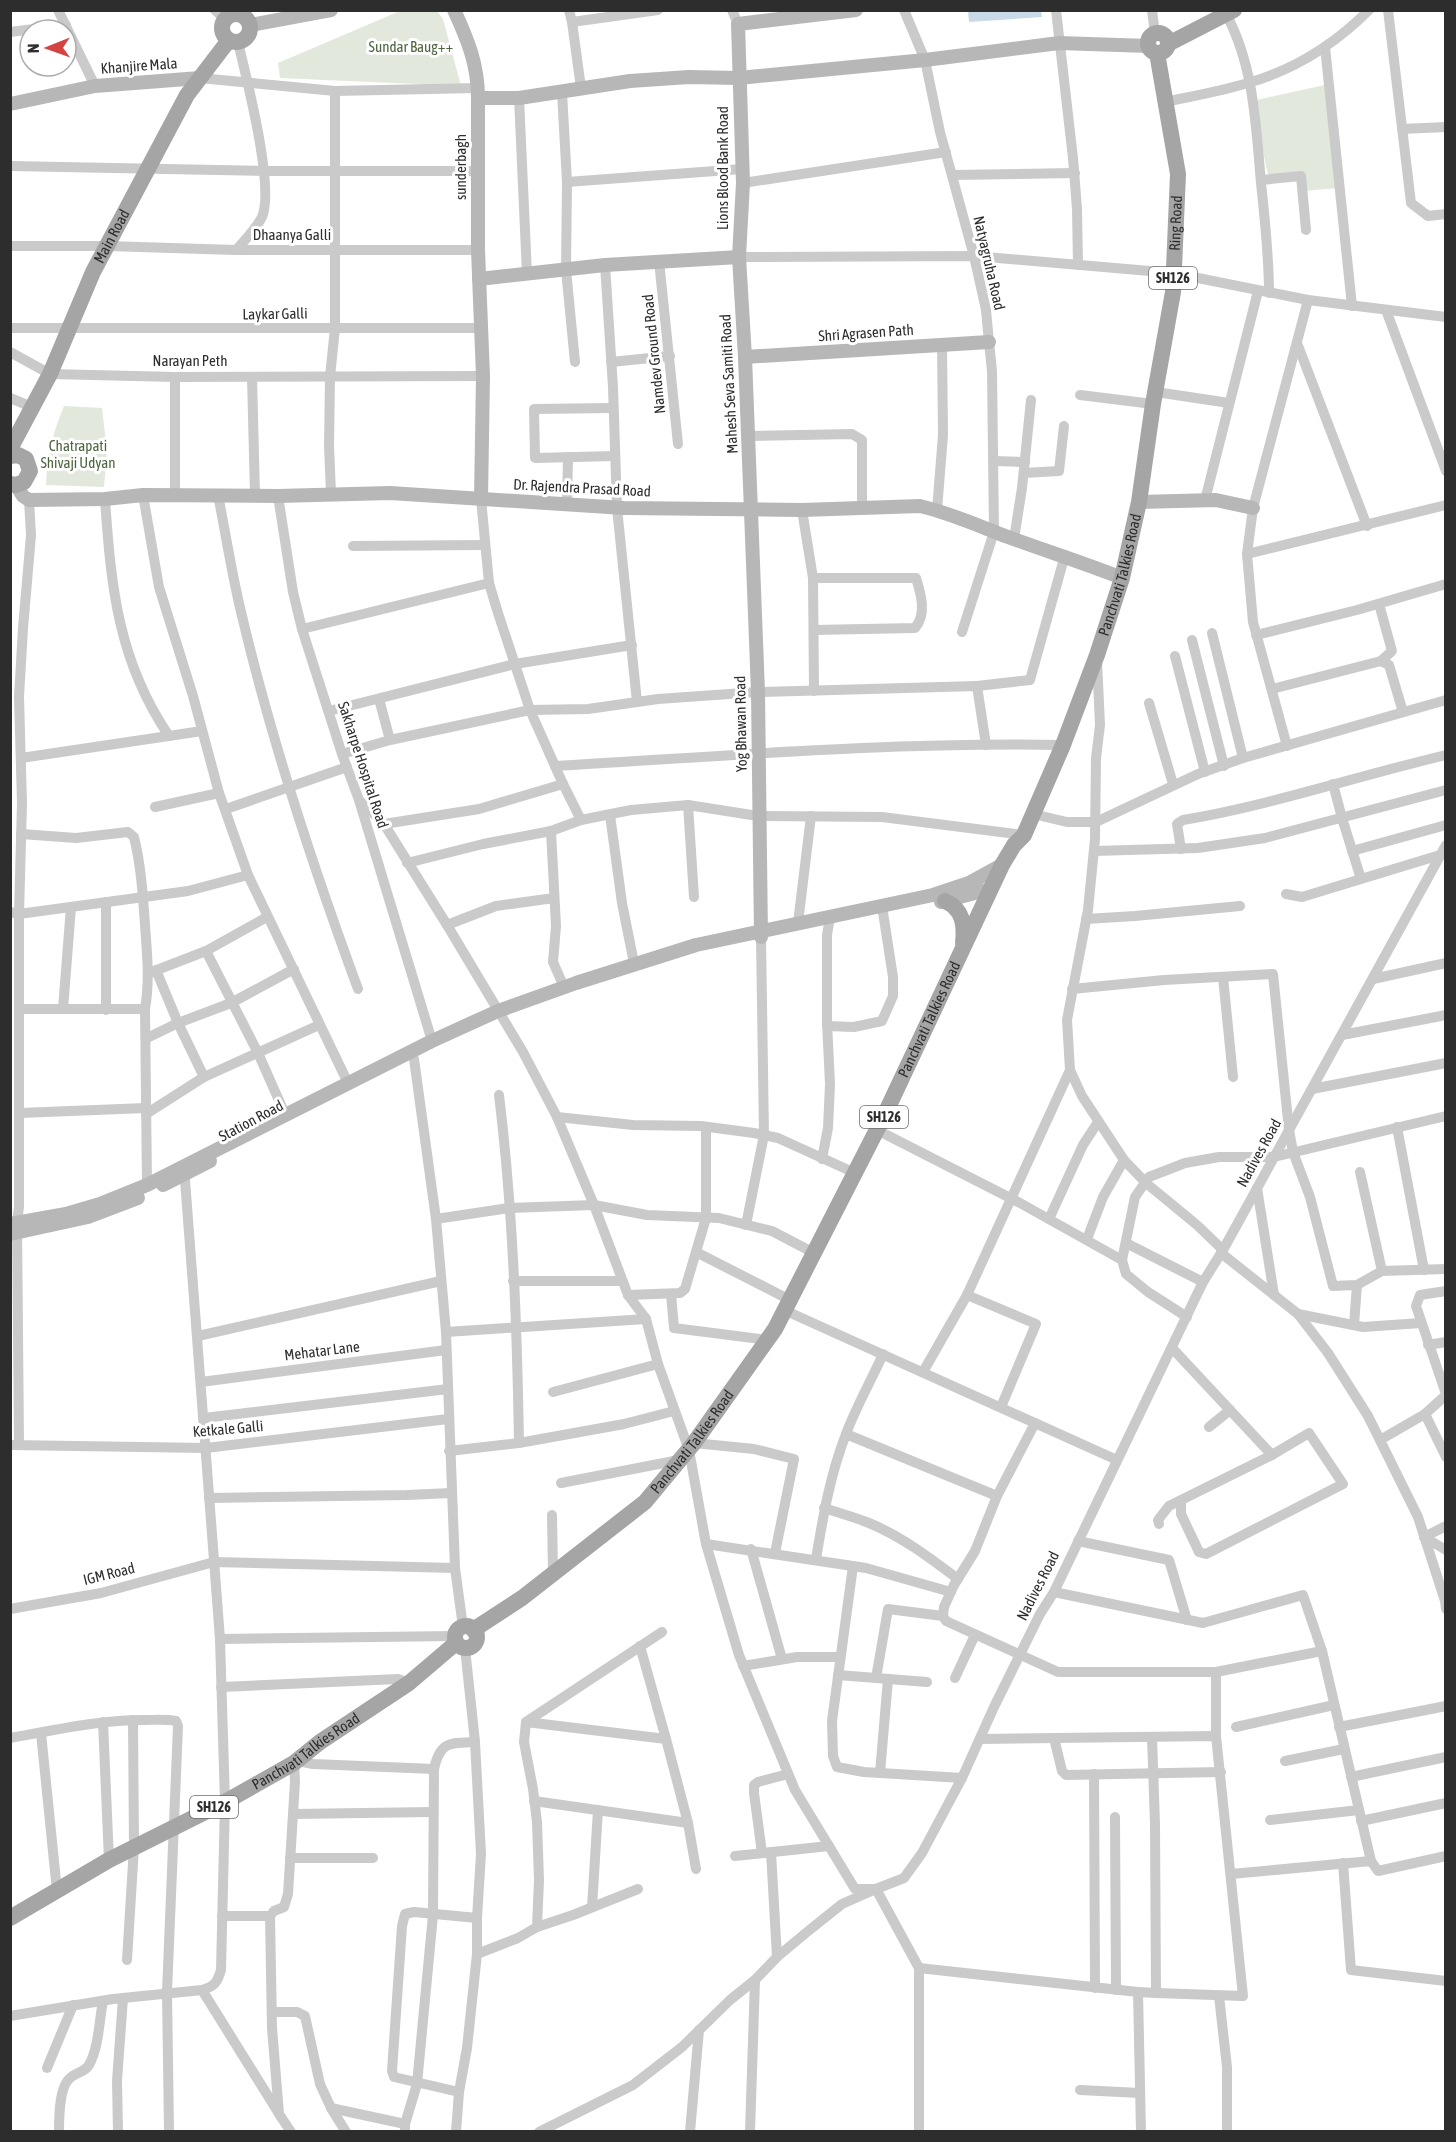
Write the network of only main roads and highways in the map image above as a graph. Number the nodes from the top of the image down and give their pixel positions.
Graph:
1 (331, 10) edge
2 (454, 10) edge
3 (856, 10) edge
4 (834, 12) edge
5 (1231, 12) edge
6 (220, 15) edge
7 (772, 15) edge
8 (245, 17) edge
9 (233, 41) junction
10 (1157, 44) junction
11 (200, 78) junction
12 (739, 78) junction
13 (478, 93) junction
14 (10, 104) edge
15 (739, 257) junction
16 (479, 279) junction
17 (989, 342) road end
18 (746, 357) junction
19 (11, 450) edge
20 (13, 484) edge
21 (481, 499) junction
22 (1139, 502) junction
23 (1253, 508) road end
24 (751, 510) junction
25 (1122, 578) junction
26 (1002, 865) junction
27 (990, 889) junction
28 (945, 901) junction
29 (883, 910) junction
30 (829, 921) junction
31 (761, 934) junction
32 (963, 946) junction
33 (499, 1014) junction
34 (412, 1056) junction
35 (185, 1169) junction
36 (14, 1228) edge
37 (10, 1918) edge

1 - 8 main road
2 - 13 main road, sunderbagh
3 - 4 main road
4 - 7 main road
5 - 10 main road
6 - 8 main road
6 - 9 main road
7 - 12 main road
8 - 9 main road
9 - 11 main road, Main Road
10 - 12 main road
10 - 22 main road, Ring Road / SH126
11 - 14 main road, Khanjire Mala
11 - 19 main road, Main Road
12 - 13 main road
12 - 15 main road, Lions Blood Bank Road
13 - 16 main road, sunderbagh
15 - 16 main road
15 - 18 main road, Mahesh Seva Samiti Road
16 - 21 main road, sunderbagh
17 - 18 main road, Shri Agrasen Path
18 - 24 main road, Mahesh Seva Samiti Road
19 - 20 main road
20 - 21 main road, Dr. Rajendra Prasad Road
21 - 24 main road, Dr. Rajendra Prasad Road
22 - 23 main road
22 - 25 main road, Panchvati Talkies Road / SH126
24 - 25 main road, Dr. Rajendra Prasad Road
24 - 31 main road, Yog Bhawan Road
25 - 26 main road, Panchvati Talkies Road / SH126
26 - 27 main road, Panchvati Talkies Road / SH126
26 - 29 main road
27 - 28 main road
27 - 32 main road, Panchvati Talkies Road / SH126
28 - 29 main road
28 - 32 main road
29 - 30 main road
30 - 31 main road
30 - 31 main road
31 - 33 main road
31 - 33 main road
32 - 37 main road, Panchvati Talkies Road / SH126
33 - 34 main road, Station Road
33 - 34 main road, Station Road
34 - 35 main road, Station Road
34 - 35 main road, Station Road
35 - 36 main road, Station Road
35 - 36 main road, Station Road

